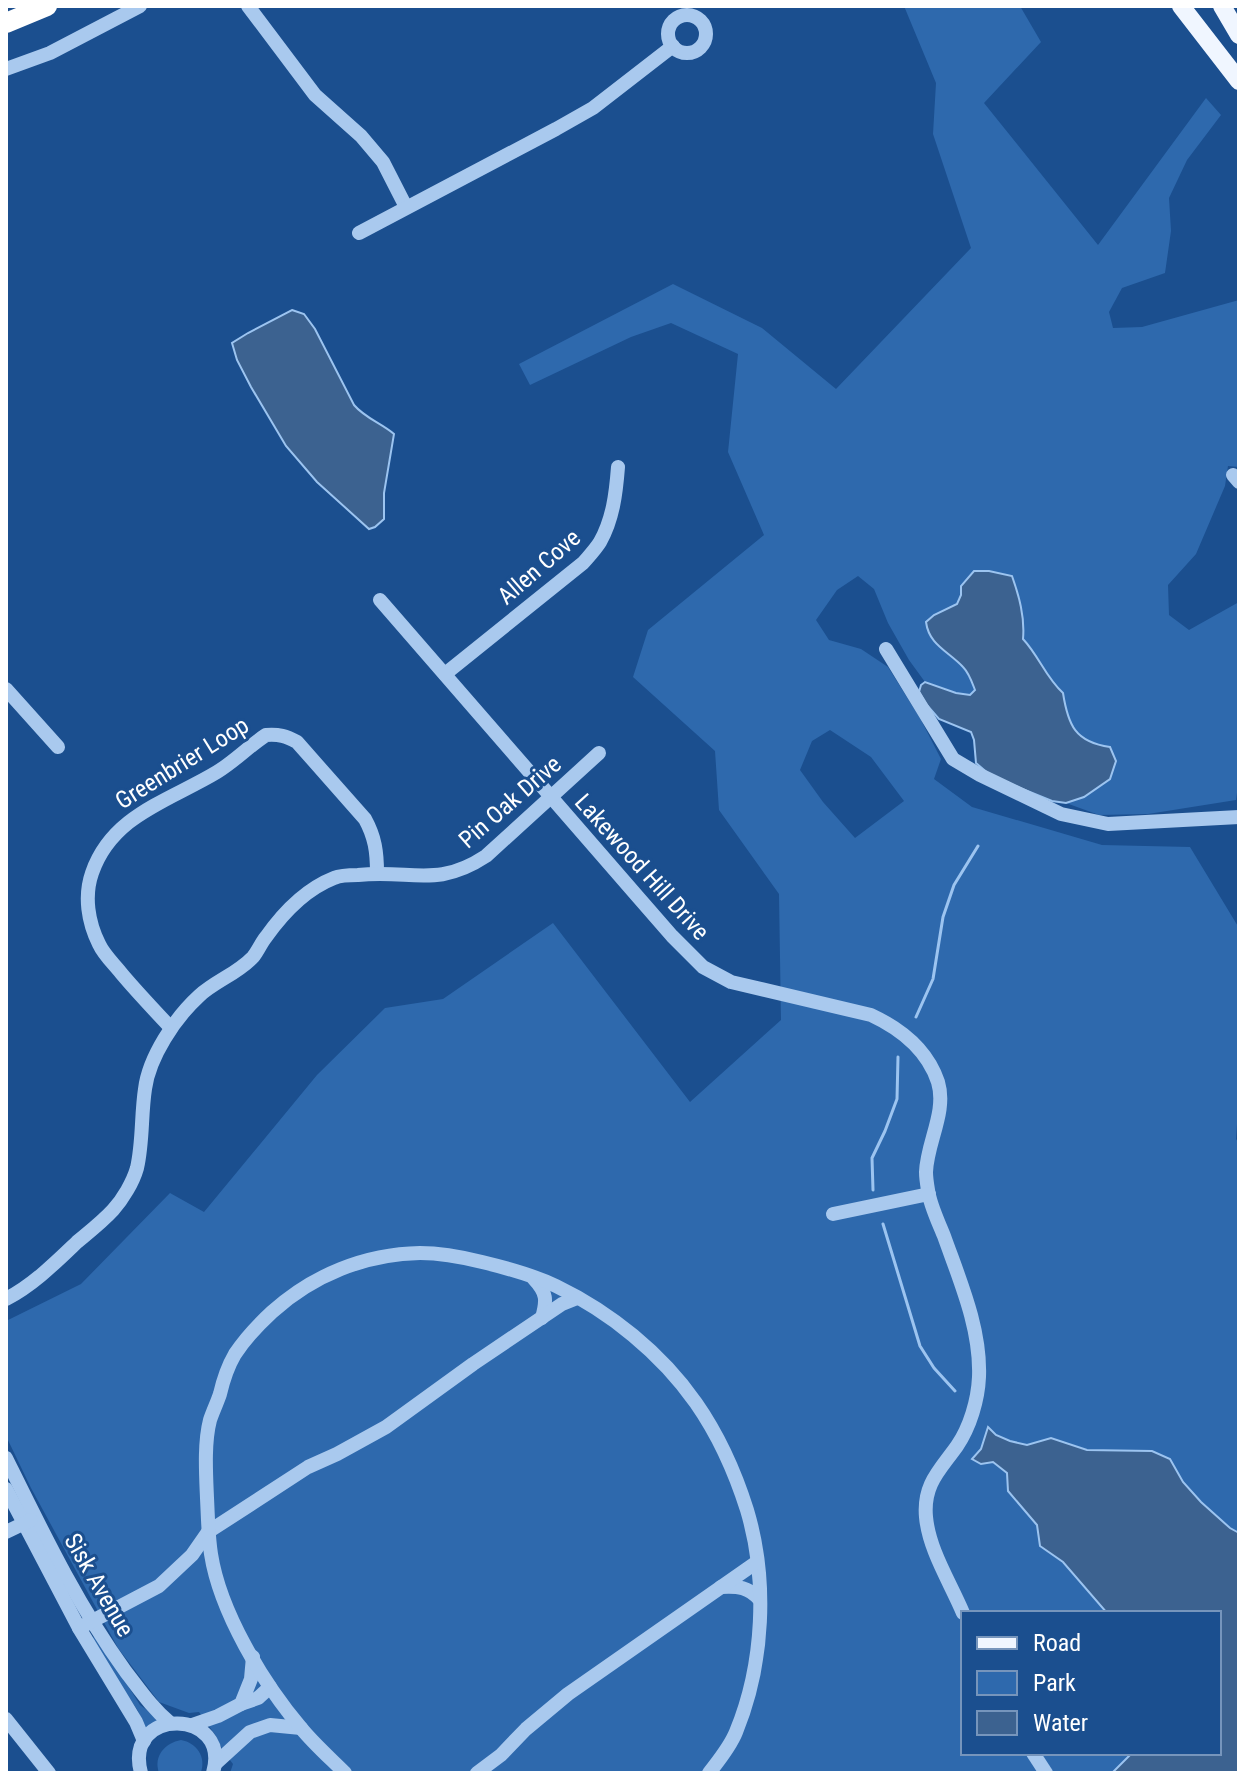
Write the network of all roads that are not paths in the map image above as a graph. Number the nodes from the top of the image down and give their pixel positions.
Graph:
1 (47, 6) edge
2 (140, 6) edge
3 (248, 6) edge
4 (1181, 6) edge
5 (1222, 6) edge
6 (677, 11) edge
7 (6, 23) edge
8 (1239, 37) edge
9 (673, 46) junction
10 (1217, 53) junction
11 (6, 69) edge
12 (1239, 81) edge
13 (406, 207) junction
14 (359, 233) dead end
15 (618, 467) dead end
16 (380, 600) dead end
17 (886, 649) dead end
18 (445, 674) junction
19 (6, 689) edge
20 (58, 747) dead end
21 (599, 753) dead end
22 (550, 797) junction
23 (1239, 817) edge
24 (377, 873) junction
25 (171, 1028) junction
26 (929, 1194) junction
27 (833, 1214) dead end
28 (532, 1277) junction
29 (577, 1298) junction
30 (6, 1299) edge
31 (542, 1318) junction
32 (6, 1458) edge
33 (6, 1489) edge
34 (29, 1520) junction
35 (6, 1532) edge
36 (208, 1532) junction
37 (757, 1562) junction
38 (720, 1587) junction
39 (760, 1600) junction
40 (962, 1611) edge
41 (86, 1624) junction
42 (253, 1657) junction
43 (270, 1687) junction
44 (241, 1704) junction
45 (282, 1704) junction
46 (6, 1719) edge
47 (170, 1723) junction
48 (192, 1725) junction
49 (301, 1728) junction
50 (250, 1732) junction
51 (144, 1741) junction
52 (1034, 1755) edge
53 (215, 1770) edge
54 (49, 1773) edge
55 (141, 1773) edge
56 (345, 1773) edge
57 (477, 1773) edge
58 (709, 1773) edge
59 (1046, 1773) edge

1 - 7 highway
2 - 11 street
3 - 13 street
4 - 10 main road
5 - 8 main road
6 - 9 street
6 - 9 street
8 - 10 main road
9 - 13 street
10 - 12 main road
13 - 14 street
15 - 18 street, Allen Cove
16 - 18 street, Lakewood Hill Drive
17 - 23 street
18 - 22 street, Lakewood Hill Drive
19 - 20 street
21 - 22 street, Pin Oak Drive
22 - 24 street, Pin Oak Drive
22 - 26 street, Lakewood Hill Drive
24 - 25 street, Pin Oak Drive
24 - 25 street, Greenbrier Loop
25 - 30 street, Pin Oak Drive
26 - 27 street
26 - 40 street, Lakewood Hill Drive
28 - 29 street
28 - 31 street
28 - 36 street
29 - 31 street
29 - 37 street
31 - 36 street
32 - 34 street, Sisk Avenue
33 - 34 street, Sisk Avenue
34 - 35 street
34 - 41 street, Sisk Avenue
36 - 41 street
36 - 42 street
37 - 38 street
37 - 39 street
38 - 39 street
38 - 57 street
39 - 58 street
41 - 47 street, Sisk Avenue
41 - 51 street, Sisk Avenue
42 - 43 street
42 - 44 street
43 - 44 street
43 - 45 street
44 - 48 street
45 - 49 street
45 - 50 street
46 - 54 street
47 - 48 street
47 - 51 street
48 - 53 street
49 - 50 street
49 - 56 street
50 - 53 street
51 - 55 street
52 - 59 street

